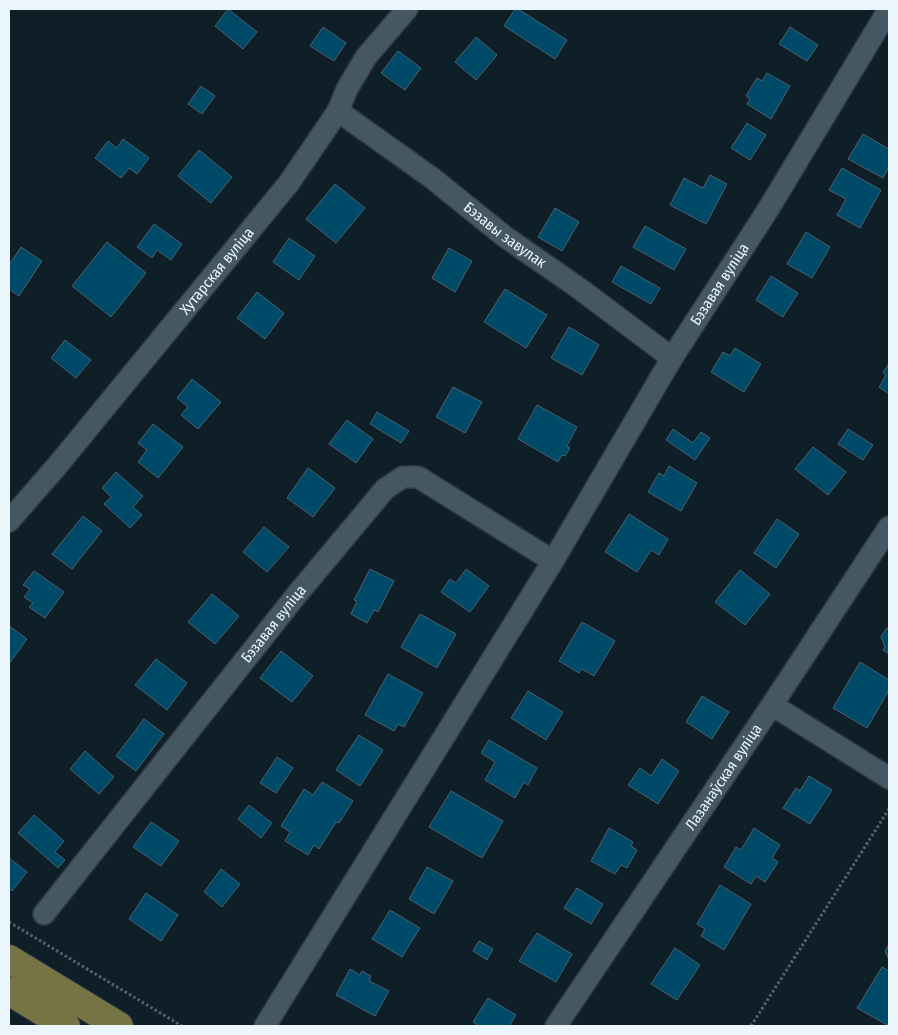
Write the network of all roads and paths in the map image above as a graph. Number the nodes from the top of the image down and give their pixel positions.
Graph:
1 (407, 9) edge
2 (889, 9) edge
3 (338, 111) junction
4 (672, 358) junction
5 (9, 521) edge
6 (889, 527) edge
7 (553, 562) junction
8 (772, 705) junction
9 (889, 778) edge
10 (889, 809) edge
11 (44, 914) dead end
12 (9, 922) edge
13 (9, 959) edge
14 (9, 991) edge
15 (66, 1026) edge
16 (119, 1026) edge
17 (182, 1026) edge
18 (266, 1026) edge
19 (556, 1026) edge
20 (751, 1026) edge

1 - 3 street, Хутарская вуліца
2 - 4 street, Бэзавая вуліца
3 - 4 street, Бэзавы завулак
3 - 5 street, Хутарская вуліца
4 - 7 street, Бэзавая вуліца
6 - 8 street, Лазанаўская вуліца
7 - 11 street, Бэзавая вуліца
7 - 18 street, Бэзавая вуліца
8 - 9 street
8 - 19 street, Лазанаўская вуліца
10 - 20 path
12 - 17 path
13 - 16 main road
14 - 15 main road

